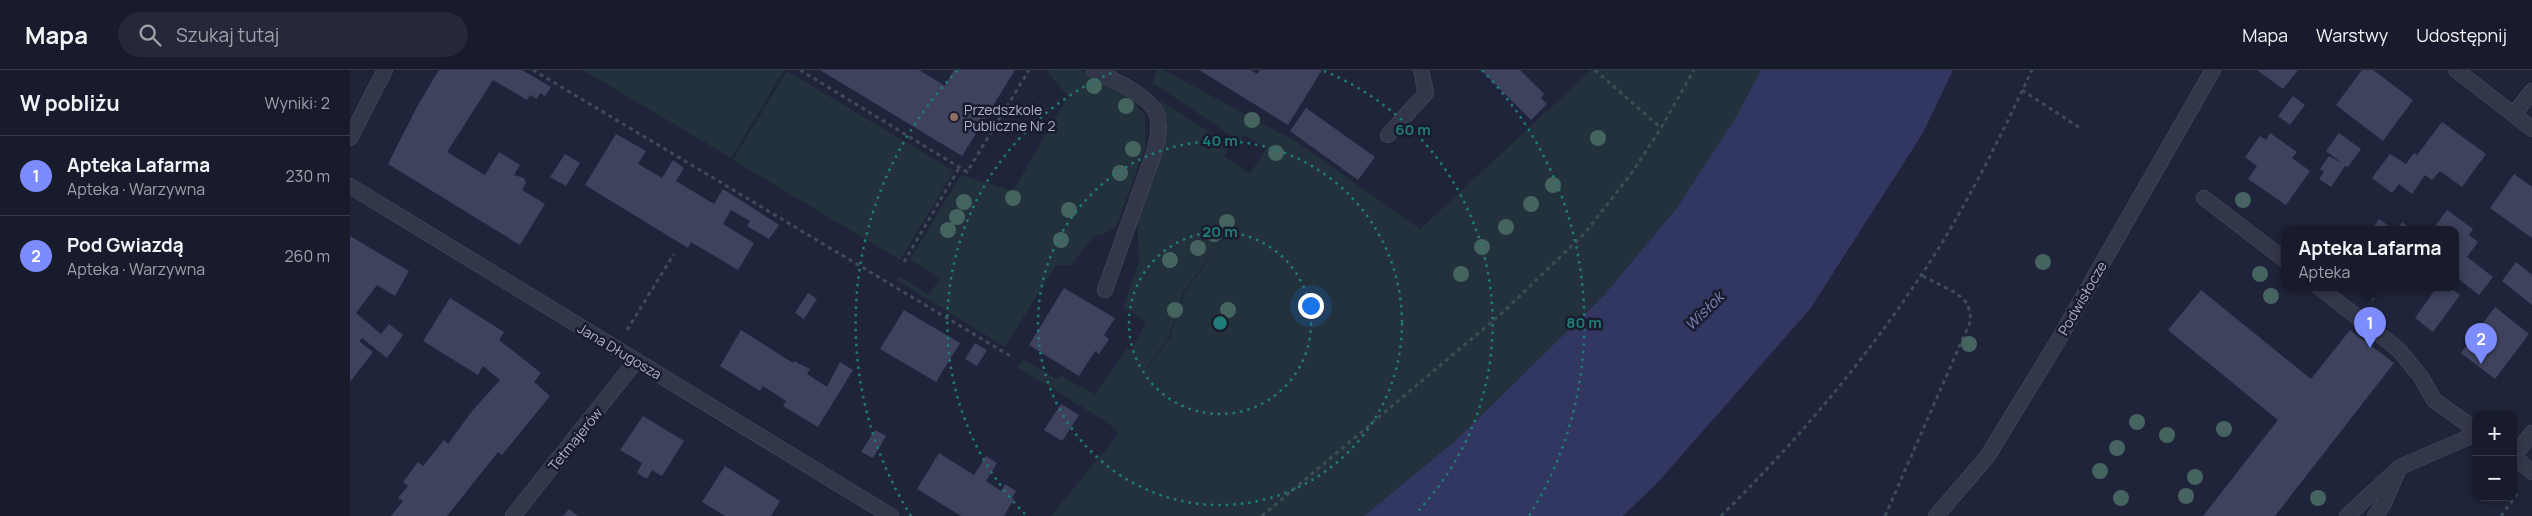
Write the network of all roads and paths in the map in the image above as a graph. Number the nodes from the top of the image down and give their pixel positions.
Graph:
1 (386, 70) edge
2 (533, 70) edge
3 (800, 70) edge
4 (1029, 70) edge
5 (1094, 70) edge
6 (1421, 70) edge
7 (1595, 70) edge
8 (1694, 70) edge
9 (2032, 70) edge
10 (2213, 70) edge
11 (2456, 70) edge
12 (2022, 90) junction
13 (2532, 91) edge
14 (2514, 114) junction
15 (1661, 128) junction
16 (2080, 128) dead end
17 (2532, 129) edge
18 (1388, 135) dead end
19 (350, 138) edge
20 (959, 168) junction
21 (350, 186) edge
22 (2204, 198) dead end
23 (674, 254) dead end
24 (2281, 257) edge
25 (904, 262) dead end
26 (1921, 275) junction
27 (1105, 290) dead end
28 (2324, 291) edge
29 (626, 332) dead end
30 (1012, 357) dead end
31 (636, 361) junction
32 (2472, 427) edge
33 (2532, 433) edge
34 (2472, 436) edge
35 (2517, 451) edge
36 (2517, 459) edge
37 (2400, 467) junction
38 (2532, 472) edge
39 (2522, 488) dead end
40 (513, 516) edge
41 (890, 516) edge
42 (1262, 516) edge
43 (1721, 516) edge
44 (1885, 516) edge
45 (1936, 516) edge
46 (2347, 516) edge
47 (2375, 516) edge
48 (2501, 516) edge

1 - 19 street
2 - 30 path
3 - 20 path
4 - 20 path
5 - 27 street
6 - 18 street
7 - 15 path
8 - 15 path
9 - 12 path
10 - 45 street, Podwisłocze
11 - 14 street
12 - 16 path
12 - 26 path
13 - 14 street
14 - 17 street
15 - 42 path
20 - 25 path
21 - 31 street, Jana Długosza
22 - 24 street
23 - 29 path
26 - 43 path
26 - 44 path
28 - 32 street
31 - 40 street, Tetmajerów
31 - 41 street, Jana Długosza
33 - 35 street
34 - 37 street
36 - 38 street
37 - 46 street
37 - 47 street
39 - 48 path

